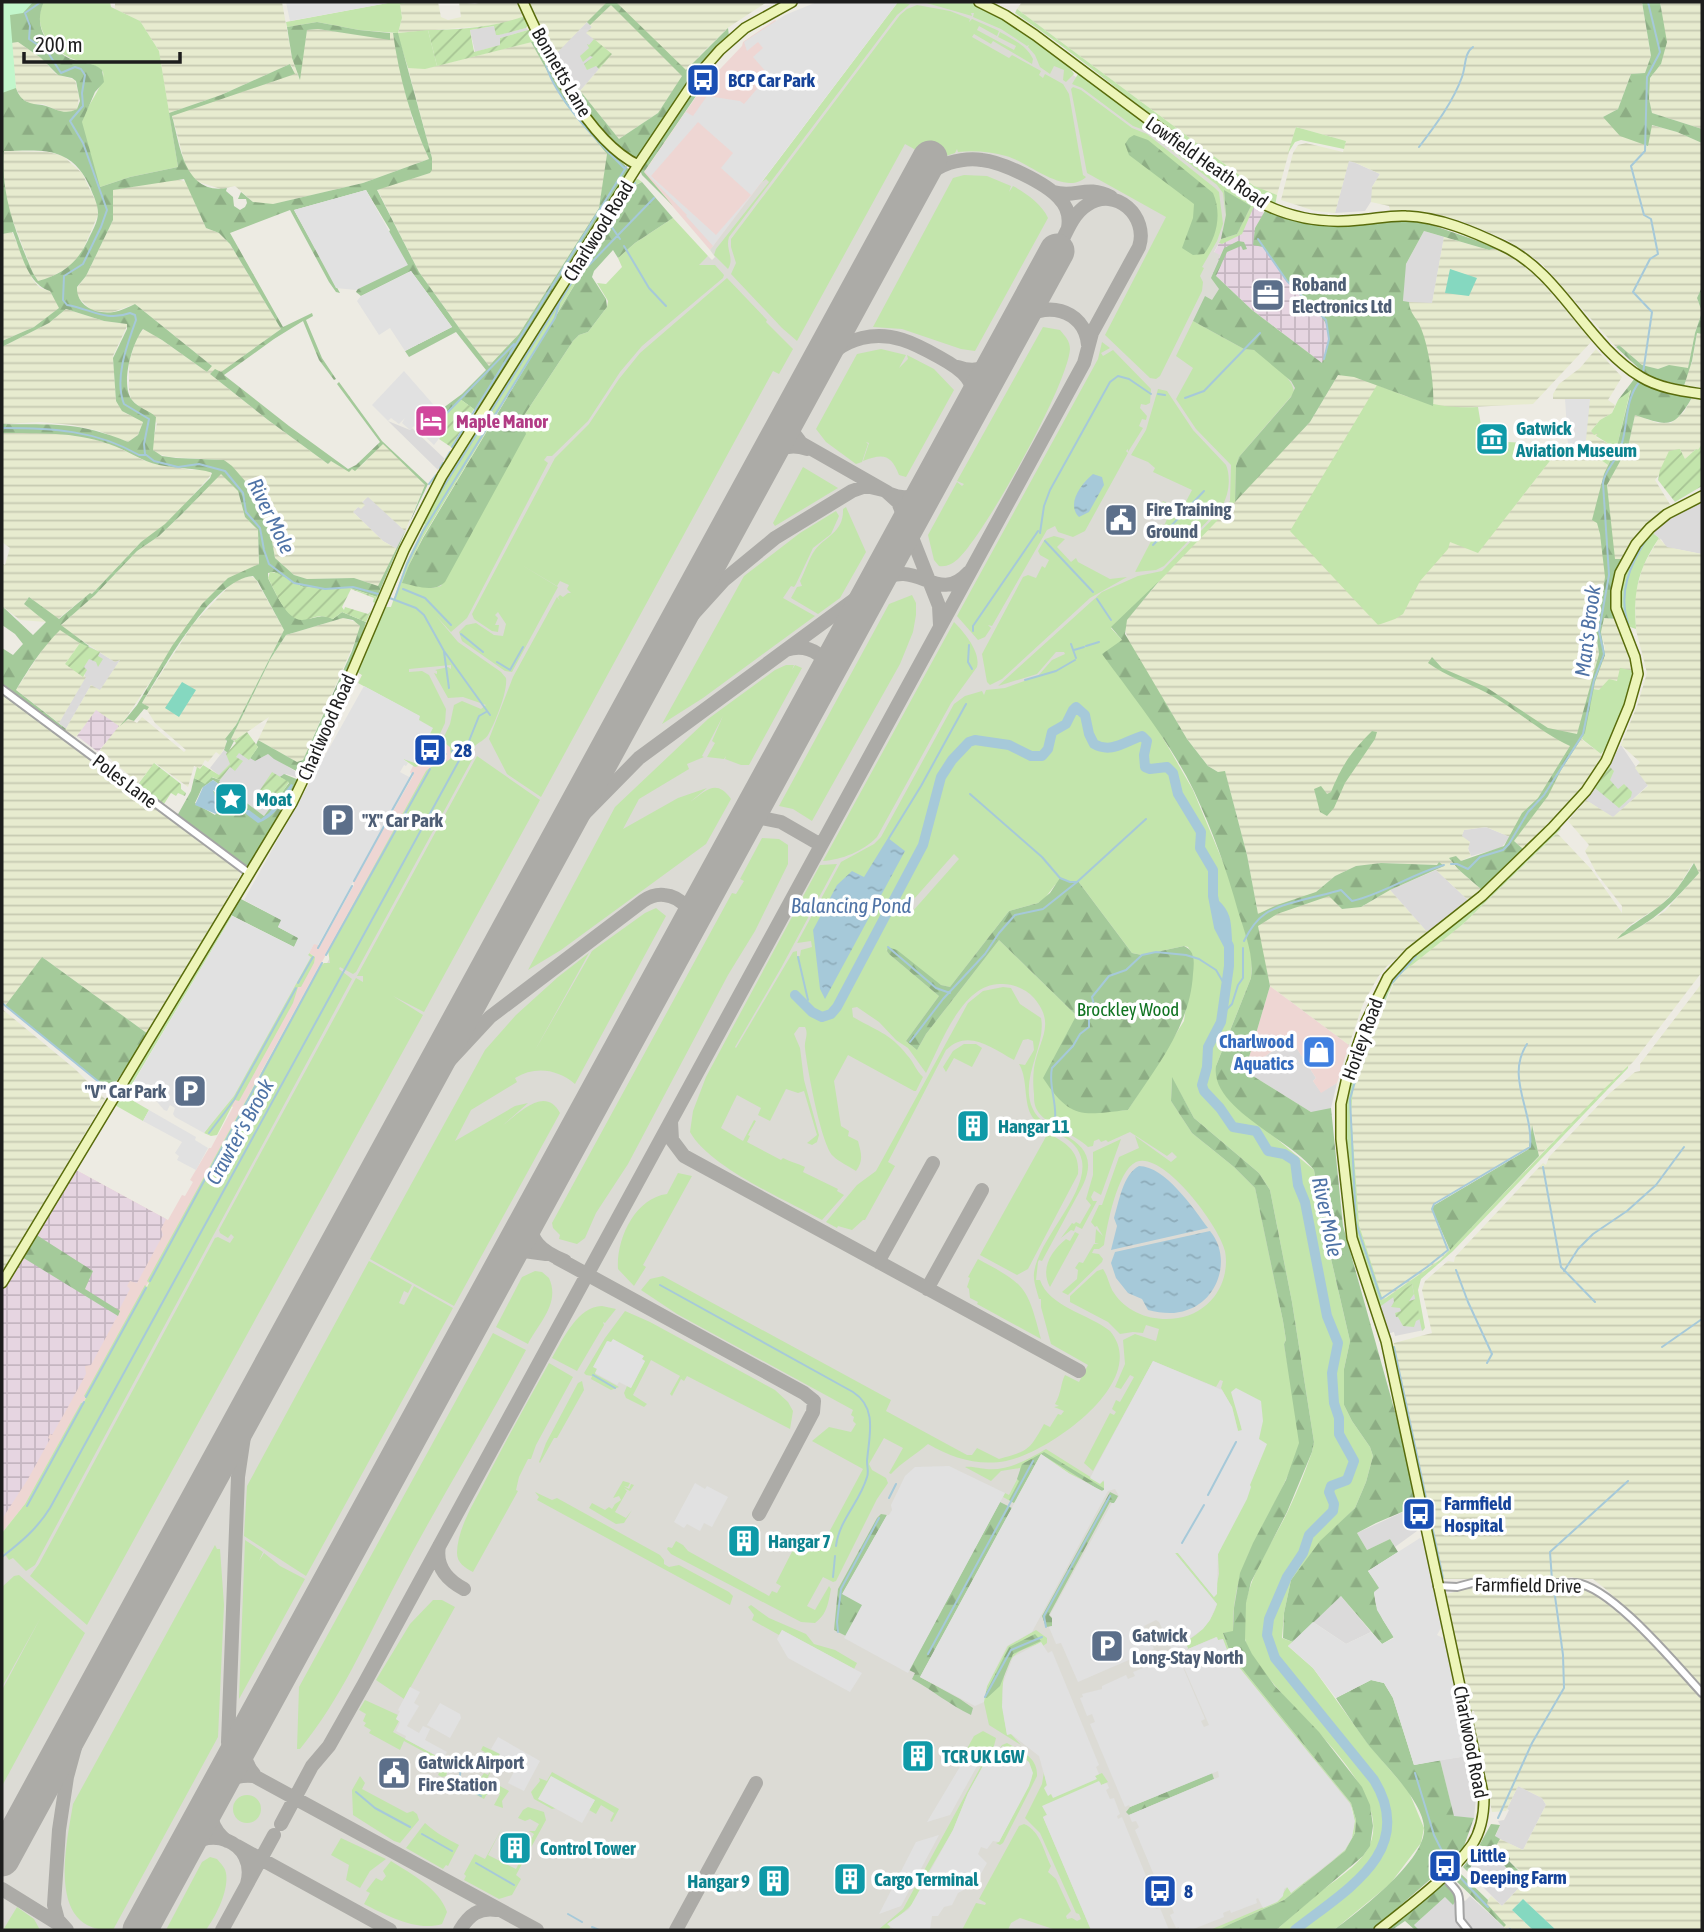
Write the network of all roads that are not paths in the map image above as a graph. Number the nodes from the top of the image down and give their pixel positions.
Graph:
1 (523, 2) edge
2 (792, 2) edge
3 (979, 2) edge
4 (638, 165) junction
5 (1702, 394) edge
6 (1702, 496) edge
7 (2, 689) edge
8 (249, 873) junction
9 (2, 1283) edge
10 (1437, 1586) junction
11 (1450, 1637) joint
12 (1702, 1693) edge
13 (1443, 1875) junction
14 (1379, 1930) edge
15 (1468, 1930) edge

1 - 4 street, Bonnetts Lane
2 - 4 street
3 - 5 street, Lowfield Heath Road
4 - 8 street, Charlwood Road
6 - 10 street, Horley Road
7 - 8 street, Poles Lane
8 - 9 street, Charlwood Road
10 - 11 street, Horley Road
10 - 12 street, Farmfield Drive
11 - 13 street, Charlwood Road
13 - 14 street, Charlwood Road
13 - 15 street

